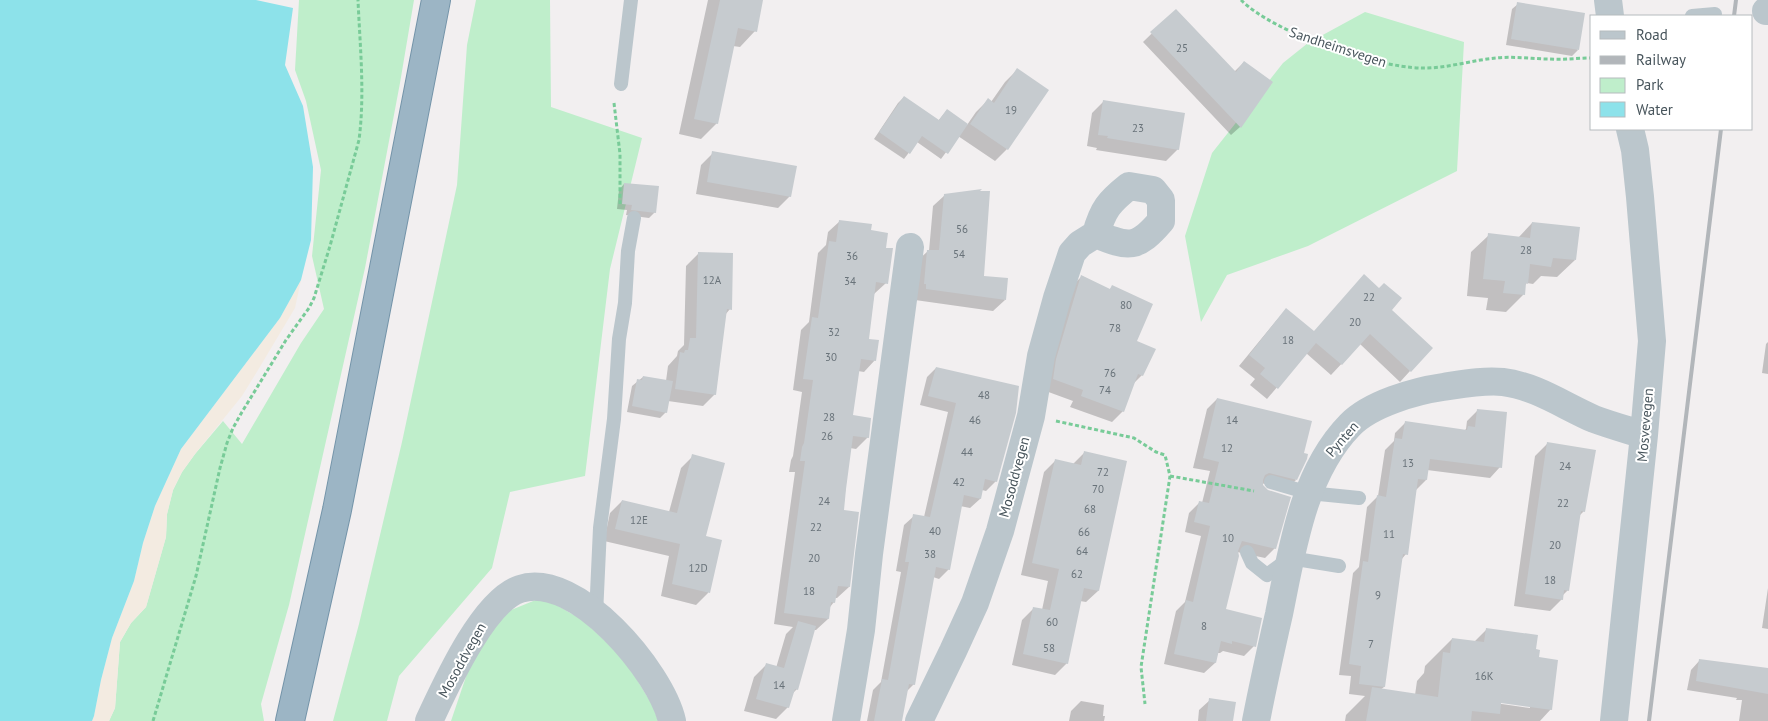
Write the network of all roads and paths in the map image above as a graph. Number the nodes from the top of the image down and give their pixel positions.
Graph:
1 (358, 0) edge
2 (436, 0) edge
3 (631, 0) edge
4 (1241, 0) edge
5 (1608, 0) edge
6 (1715, 14) dead end
7 (1610, 15) edge
8 (1704, 15) edge
9 (1590, 58) edge
10 (621, 84) joint
11 (1630, 130) edge
12 (634, 218) dead end
13 (632, 232) junction
14 (1096, 234) dead end
15 (910, 247) dead end
16 (1031, 416) junction
17 (1644, 435) junction
18 (1170, 476) junction
19 (1271, 482) dead end
20 (1258, 492) dead end
21 (1309, 493) junction
22 (1359, 498) dead end
23 (1248, 552) dead end
24 (1290, 558) junction
25 (1339, 566) dead end
26 (596, 615) junction
27 (1145, 704) dead end
28 (154, 721) edge
29 (290, 721) edge
30 (429, 721) edge
31 (672, 721) edge
32 (846, 721) edge
33 (919, 721) edge
34 (1256, 721) edge
35 (1614, 721) edge

1 - 28 path
2 - 29 highway
3 - 10 lane
4 - 9 path, Sandheimsvegen
5 - 7 street
6 - 8 lane
10 - 13 path
11 - 17 street, Mosvevegen
12 - 13 lane
13 - 26 lane
14 - 16 street, Mosoddvegen
15 - 32 street
16 - 18 path
16 - 33 street, Mosoddvegen
17 - 21 street, Pynten
17 - 35 street, Mosvevegen
18 - 20 path
18 - 27 path
19 - 21 lane
21 - 22 lane
21 - 24 street, Pynten
23 - 24 lane
24 - 25 lane
24 - 34 street, Pynten
26 - 30 street, Mosoddvegen
26 - 31 street, Mosoddvegen

